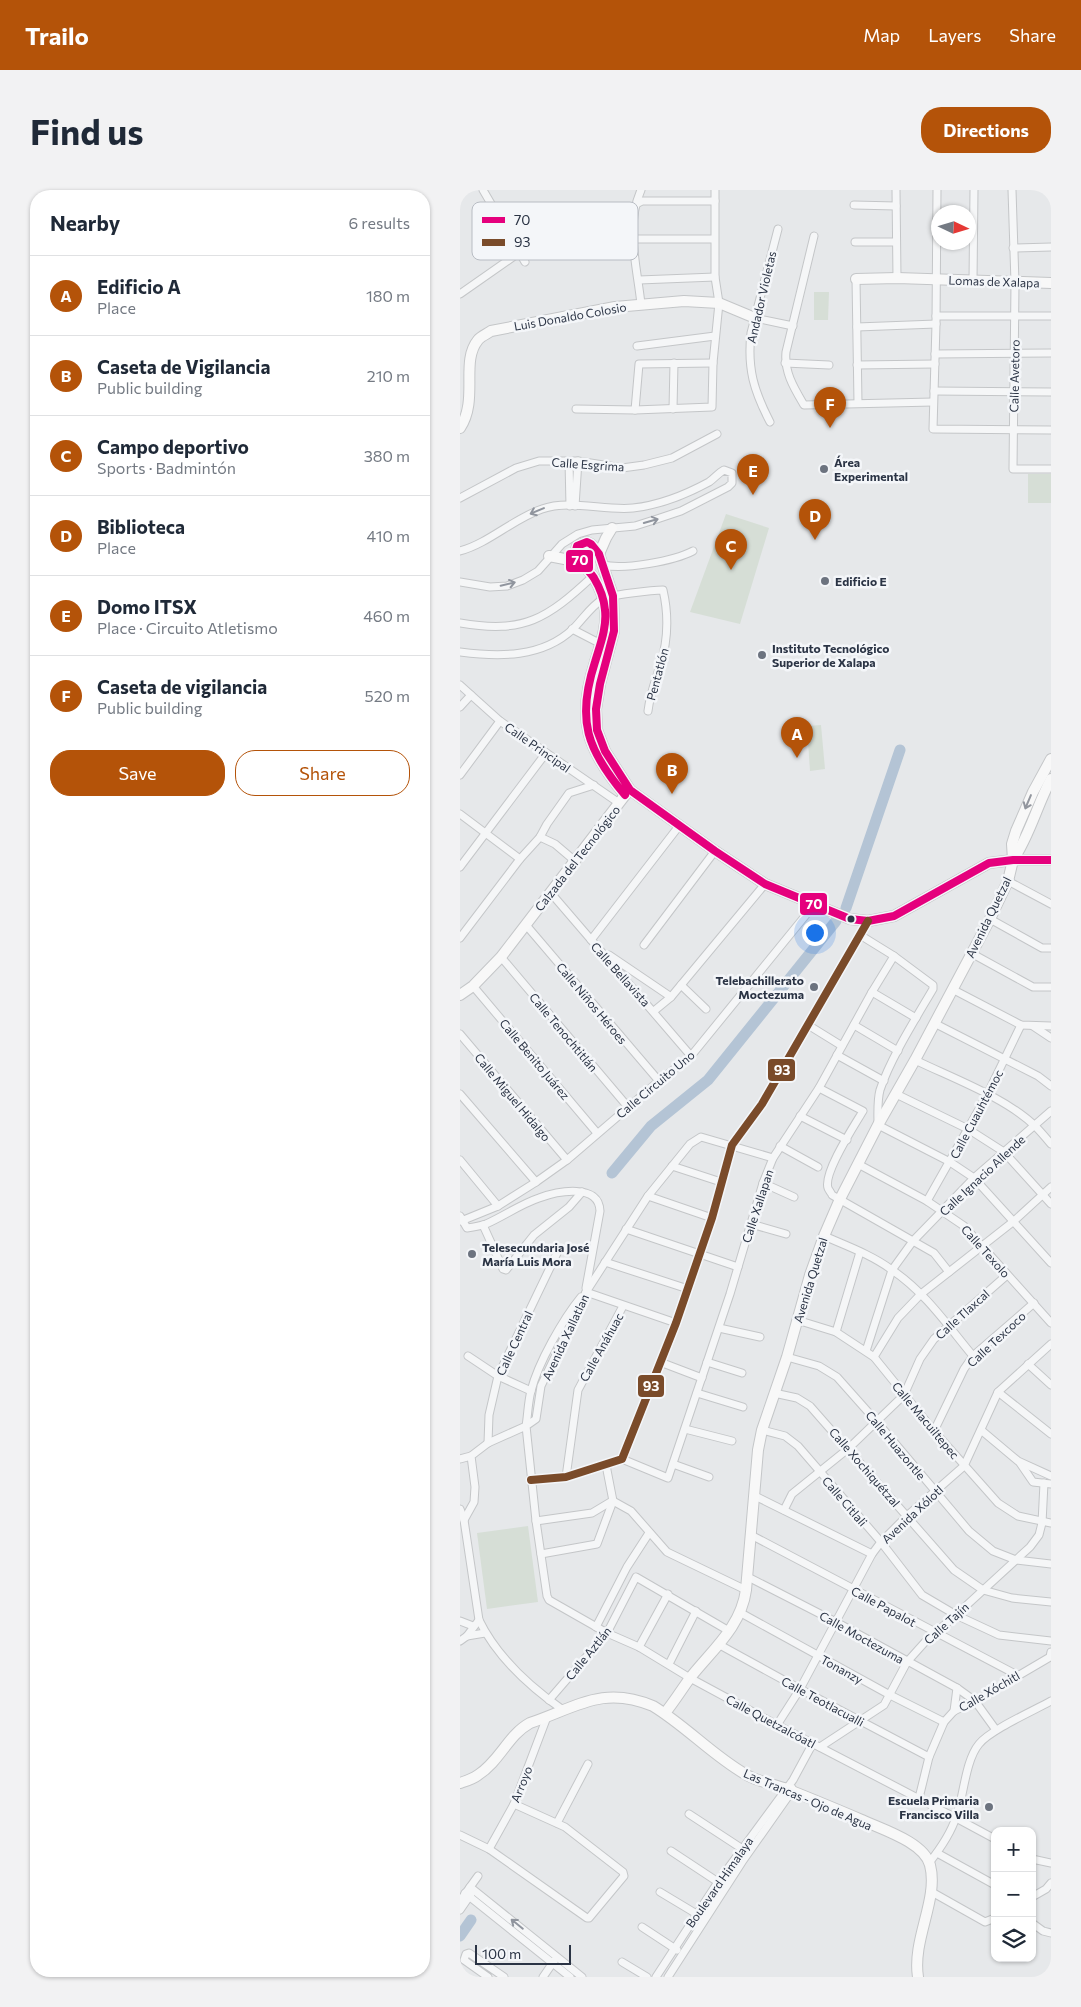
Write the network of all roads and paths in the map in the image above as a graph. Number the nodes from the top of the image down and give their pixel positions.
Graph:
1 (482, 190) edge
2 (641, 190) edge
3 (715, 190) edge
4 (896, 190) edge
5 (937, 190) edge
6 (974, 190) edge
7 (1012, 190) edge
8 (715, 201) junction
9 (489, 202) edge
10 (638, 203) joint
11 (854, 205) dead end
12 (896, 206) junction
13 (778, 229) dead end
14 (814, 236) dead end
15 (638, 239) edge
16 (714, 239) junction
17 (855, 242) dead end
18 (896, 242) junction
19 (1051, 247) edge
20 (1013, 248) junction
21 (509, 260) edge
22 (636, 260) edge
23 (715, 277) junction
24 (897, 278) junction
25 (856, 279) joint
26 (937, 279) junction
27 (639, 280) junction
28 (973, 281) junction
29 (1051, 282) edge
30 (1015, 283) junction
31 (460, 294) edge
32 (719, 303) junction
33 (640, 304) junction
34 (1014, 316) junction
35 (1051, 316) edge
36 (755, 318) junction
37 (936, 320) junction
38 (793, 326) junction
39 (857, 327) junction
40 (715, 336) junction
41 (637, 346) dead end
42 (1051, 353) edge
43 (935, 354) junction
44 (1014, 354) junction
45 (674, 363) junction
46 (712, 363) junction
47 (785, 363) junction
48 (935, 364) junction
49 (829, 365) dead end
50 (857, 365) junction
51 (934, 391) junction
52 (1013, 392) junction
53 (1051, 392) edge
54 (933, 402) junction
55 (858, 403) junction
56 (576, 409) dead end
57 (672, 409) junction
58 (635, 410) junction
59 (770, 422) dead end
60 (460, 428) edge
61 (1013, 430) junction
62 (1051, 430) edge
63 (717, 434) dead end
64 (569, 461) junction
65 (578, 461) junction
66 (1051, 469) edge
67 (460, 498) edge
68 (572, 506) junction
69 (612, 528) junction
70 (460, 551) edge
71 (693, 551) dead end
72 (599, 554) junction
73 (549, 556) junction
74 (580, 562) junction
75 (603, 565) junction
76 (614, 568) junction
77 (593, 576) junction
78 (607, 576) junction
79 (460, 582) edge
80 (608, 597) junction
81 (460, 623) edge
82 (572, 629) junction
83 (601, 644) junction
84 (460, 652) edge
85 (460, 685) edge
86 (472, 695) junction
87 (460, 707) edge
88 (648, 711) dead end
89 (500, 721) junction
90 (546, 753) junction
91 (1051, 759) edge
92 (460, 775) edge
93 (1051, 779) edge
94 (594, 785) junction
95 (625, 796) junction
96 (460, 814) edge
97 (679, 826) junction
98 (486, 834) junction
99 (540, 837) junction
100 (715, 851) junction
101 (572, 858) junction
102 (520, 859) junction
103 (1013, 860) junction
104 (1051, 860) edge
105 (460, 867) edge
106 (1008, 881) junction
107 (765, 884) junction
108 (550, 892) junction
109 (814, 904) junction
110 (1051, 904) edge
111 (990, 919) junction
112 (868, 921) junction
113 (526, 924) junction
114 (860, 935) junction
115 (460, 938) edge
116 (591, 940) junction
117 (644, 945) dead end
118 (1051, 948) edge
119 (601, 949) junction
120 (971, 954) junction
121 (501, 956) junction
122 (894, 956) junction
123 (681, 985) junction
124 (473, 986) junction
125 (1051, 987) edge
126 (952, 989) junction
127 (872, 992) junction
128 (460, 995) edge
129 (671, 997) junction
130 (706, 1009) dead end
131 (654, 1011) junction
132 (916, 1018) junction
133 (934, 1023) junction
134 (1021, 1024) junction
135 (808, 1025) junction
136 (854, 1025) junction
137 (1033, 1026) junction
138 (1051, 1026) edge
139 (460, 1034) edge
140 (1051, 1038) edge
141 (842, 1046) junction
142 (898, 1051) junction
143 (837, 1055) junction
144 (691, 1056) junction
145 (915, 1060) junction
146 (1004, 1060) junction
147 (659, 1081) junction
148 (884, 1081) junction
149 (1051, 1086) edge
150 (820, 1088) junction
151 (460, 1094) edge
152 (896, 1094) junction
153 (987, 1095) junction
154 (628, 1107) junction
155 (1051, 1111) edge
156 (800, 1116) junction
157 (878, 1125) junction
158 (1036, 1126) junction
159 (968, 1129) junction
160 (597, 1133) junction
161 (847, 1140) junction
162 (1051, 1144) edge
163 (732, 1145) junction
164 (780, 1146) junction
165 (1004, 1152) junction
166 (773, 1158) junction
167 (460, 1160) edge
168 (567, 1160) junction
169 (950, 1162) junction
170 (858, 1164) junction
171 (672, 1166) junction
172 (818, 1167) dead end
173 (974, 1178) junction
174 (536, 1182) junction
175 (722, 1182) junction
176 (763, 1183) junction
177 (1051, 1187) edge
178 (582, 1192) junction
179 (1043, 1195) junction
180 (648, 1196) junction
181 (794, 1197) dead end
182 (840, 1199) junction
183 (928, 1201) junction
184 (1051, 1204) edge
185 (498, 1206) junction
186 (942, 1210) junction
187 (712, 1218) junction
188 (461, 1219) edge
189 (1014, 1221) junction
190 (751, 1224) junction
191 (483, 1225) junction
192 (626, 1229) junction
193 (786, 1234) dead end
194 (824, 1236) junction
195 (913, 1241) junction
196 (981, 1246) junction
197 (559, 1249) dead end
198 (860, 1252) junction
199 (700, 1254) junction
200 (605, 1262) junction
201 (1051, 1263) edge
202 (738, 1267) junction
203 (892, 1270) junction
204 (949, 1272) junction
205 (1007, 1275) junction
206 (688, 1289) junction
207 (586, 1292) junction
208 (921, 1294) junction
209 (1034, 1303) junction
210 (623, 1306) junction
211 (798, 1320) junction
212 (676, 1323) junction
213 (1051, 1323) edge
214 (947, 1325) junction
215 (719, 1328) junction
216 (836, 1332) junction
217 (760, 1337) dead end
218 (1051, 1344) edge
219 (866, 1351) junction
220 (468, 1356) dead end
221 (787, 1356) junction
222 (973, 1356) junction
223 (874, 1357) junction
224 (660, 1362) junction
225 (707, 1362) junction
226 (1028, 1364) junction
227 (742, 1373) dead end
228 (498, 1376) junction
229 (702, 1378) junction
230 (535, 1381) junction
231 (1051, 1385) edge
232 (542, 1386) junction
233 (531, 1391) junction
234 (998, 1392) junction
235 (697, 1393) junction
236 (774, 1393) junction
237 (904, 1396) junction
238 (743, 1407) dead end
239 (877, 1422) junction
240 (526, 1426) junction
241 (685, 1429) junction
242 (762, 1430) junction
243 (981, 1430) junction
244 (934, 1431) junction
245 (1051, 1434) edge
246 (732, 1442) dead end
247 (488, 1443) junction
248 (848, 1448) junction
249 (471, 1456) junction
250 (460, 1459) edge
251 (622, 1459) junction
252 (1018, 1461) junction
253 (673, 1464) junction
254 (606, 1466) junction
255 (964, 1466) junction
256 (820, 1472) junction
257 (1051, 1476) edge
258 (566, 1477) junction
259 (710, 1478) dead end
260 (531, 1480) junction
261 (1048, 1484) edge
262 (936, 1492) junction
263 (755, 1496) junction
264 (613, 1501) junction
265 (460, 1509) edge
266 (784, 1510) junction
267 (907, 1516) junction
268 (464, 1520) junction
269 (536, 1521) junction
270 (1042, 1523) junction
271 (1051, 1524) edge
272 (649, 1533) junction
273 (751, 1535) junction
274 (881, 1542) junction
275 (541, 1554) junction
276 (872, 1554) junction
277 (1016, 1560) junction
278 (1051, 1564) edge
279 (748, 1577) junction
280 (746, 1590) junction
281 (853, 1590) junction
282 (983, 1590) junction
283 (668, 1594) junction
284 (1051, 1602) edge
285 (696, 1611) junction
286 (741, 1613) junction
287 (956, 1616) junction
288 (479, 1620) junction
289 (460, 1621) edge
290 (836, 1622) junction
291 (473, 1626) junction
292 (596, 1627) junction
293 (729, 1631) junction
294 (485, 1633) junction
295 (607, 1633) junction
296 (934, 1633) junction
297 (467, 1636) junction
298 (1051, 1640) edge
299 (460, 1641) edge
300 (718, 1644) junction
301 (639, 1647) junction
302 (1051, 1652) edge
303 (818, 1656) junction
304 (907, 1662) junction
305 (669, 1664) junction
306 (1017, 1674) junction
307 (690, 1678) junction
308 (956, 1688) junction
309 (800, 1689) junction
310 (890, 1696) junction
311 (549, 1700) junction
312 (975, 1701) junction
313 (1051, 1701) edge
314 (563, 1710) junction
315 (954, 1711) junction
316 (666, 1713) junction
317 (547, 1717) junction
318 (861, 1722) junction
319 (944, 1722) junction
320 (777, 1725) junction
321 (996, 1730) junction
322 (813, 1743) junction
323 (820, 1747) junction
324 (930, 1757) junction
325 (588, 1764) dead end
326 (460, 1783) edge
327 (789, 1790) junction
328 (919, 1798) junction
329 (514, 1804) junction
330 (689, 1814) dead end
331 (956, 1818) junction
332 (557, 1823) junction
333 (460, 1835) edge
334 (991, 1837) edge
335 (489, 1849) junction
336 (741, 1849) junction
337 (671, 1851) dead end
338 (748, 1853) junction
339 (937, 1853) junction
340 (1036, 1861) edge
341 (929, 1863) junction
342 (1051, 1863) edge
343 (478, 1876) dead end
344 (718, 1882) junction
345 (991, 1883) edge
346 (726, 1887) junction
347 (472, 1888) junction
348 (1049, 1888) edge
349 (930, 1891) junction
350 (660, 1892) dead end
351 (467, 1895) junction
352 (1036, 1895) edge
353 (460, 1901) edge
354 (460, 1910) edge
355 (697, 1914) junction
356 (706, 1919) junction
357 (991, 1920) edge
358 (1036, 1926) edge
359 (642, 1927) dead end
360 (1051, 1933) edge
361 (674, 1948) junction
362 (683, 1953) junction
363 (555, 1960) junction
364 (622, 1962) dead end
365 (488, 1977) edge
366 (504, 1977) edge
367 (543, 1977) edge
368 (570, 1977) edge
369 (582, 1977) edge
370 (648, 1977) edge
371 (656, 1977) edge
372 (668, 1977) edge
373 (918, 1977) edge

1 - 9 street
2 - 10 street
3 - 8 street
4 - 12 street
5 - 26 street
6 - 28 street
7 - 20 street, Calle Avetoro
8 - 10 street
8 - 16 street
11 - 12 street
12 - 18 street
13 - 36 street, Andador Violetas
14 - 38 street
15 - 16 street
16 - 23 street
17 - 18 street
18 - 24 street
19 - 20 street
20 - 30 street, Calle Avetoro
21 - 31 street
22 - 27 street
23 - 27 street
23 - 32 street
24 - 25 street, Lomas de Xalapa
24 - 26 street, Lomas de Xalapa
25 - 39 street
26 - 28 street, Lomas de Xalapa
26 - 37 street
27 - 33 street
28 - 30 street, Lomas de Xalapa
29 - 30 street, Lomas de Xalapa
30 - 34 street, Calle Avetoro
32 - 33 street, Luis Donaldo Colosio
32 - 36 street, Luis Donaldo Colosio
32 - 40 street
33 - 60 street, Luis Donaldo Colosio
34 - 35 street
34 - 37 street
34 - 44 street, Calle Avetoro
36 - 38 street
36 - 59 street, Andador Violetas
37 - 39 street
37 - 43 street
38 - 47 street
39 - 50 street
40 - 41 street
40 - 46 street
42 - 44 street
43 - 44 street
43 - 48 street
44 - 52 street, Calle Avetoro
45 - 46 street
45 - 57 street
45 - 58 street
46 - 57 street
47 - 49 street
47 - 55 street
48 - 50 street
48 - 51 street
50 - 55 street
51 - 52 street
51 - 54 street
52 - 53 street
52 - 61 street, Calle Avetoro
54 - 55 street
54 - 61 street
56 - 58 street
57 - 58 street
61 - 62 street
61 - 66 street, Calle Avetoro
63 - 65 street, Calle Esgrima
64 - 65 street, Calle Esgrima
64 - 67 street, Calle Esgrima
64 - 68 street
65 - 68 street
69 -> 68 street
68 -> 70 street
69 - 72 street
69 - 73 street
71 - 76 street
72 - 74 street
72 - 75 street
73 - 74 street
79 -> 73 street
74 - 77 street
75 - 76 street
75 - 78 street
76 - 78 street
77 - 80 street
77 - 81 street
78 - 80 street
80 - 82 street
80 - 83 street
80 - 88 street, Pentatlón
80 - 95 street
82 - 83 street
82 - 84 street
83 - 95 street
85 - 86 street, Calle Principal
86 - 87 street
86 - 89 street, Calle Principal
89 - 90 street, Calle Principal
89 - 92 street
90 - 94 street, Calle Principal
90 - 98 street
91 -> 103 street
93 - 103 street
94 - 95 street, Calle Principal
94 - 99 street
95 - 97 street
95 - 101 street, Calzada del Tecnológico
96 - 98 street
97 - 100 street
97 - 116 street
98 - 102 street
98 - 105 street
99 - 101 street
99 - 102 street
100 - 107 street
100 - 117 street
101 - 108 street, Calzada del Tecnológico
102 - 115 street
103 - 104 street
103 - 106 street, Avenida Quetzal
103 - 112 street
106 - 110 street
106 - 111 street, Avenida Quetzal
107 - 109 street
107 - 123 street
108 - 113 street, Calzada del Tecnológico
108 - 116 street, Calle Bellavista
109 - 112 street
109 - 144 street, Calle Circuito Uno
111 - 118 street
111 - 120 street, Avenida Quetzal
112 - 114 street
113 - 121 street, Calzada del Tecnológico
113 - 147 street, Calle Niños Héroes
114 - 122 street
114 - 135 street
116 - 119 street, Calle Bellavista
119 - 129 street
119 - 131 street, Calle Bellavista
120 - 125 street
120 - 126 street, Avenida Quetzal
121 - 124 street, Calzada del Tecnológico
121 - 154 street, Calle Tenochtitlán
122 - 127 street, Calle Xallapan
122 - 132 street
123 - 129 street
123 - 130 street
124 - 128 street, Calzada del Tecnológico
124 - 160 street, Calle Benito Juárez
126 - 133 street, Avenida Quetzal
126 - 134 street
127 - 132 street
127 - 136 street, Calle Xallapan
129 - 131 street
131 - 144 street, Calle Bellavista
132 - 142 street
133 - 145 street, Avenida Quetzal
133 - 146 street
134 - 137 street
134 - 146 street, Calle Cuauhtémoc
135 - 141 street
135 - 163 street
136 - 141 street, Calle Xallapan
136 - 142 street
137 - 138 street
137 - 140 street
139 - 168 street, Calle Miguel Hidalgo
141 - 143 street, Calle Xallapan
142 - 148 street
143 - 148 street
143 - 150 street, Calle Xallapan
144 - 147 street, Calle Circuito Uno
145 - 152 street, Avenida Quetzal
145 - 153 street
146 - 149 street
146 - 153 street, Calle Cuauhtémoc
147 - 154 street, Calle Circuito Uno
148 - 157 street
150 - 156 street, Calle Xallapan
150 - 161 street
151 - 174 street
152 - 157 street, Avenida Quetzal
152 - 159 street
153 - 158 street
153 - 159 street, Calle Cuauhtémoc
154 - 160 street, Calle Circuito Uno
155 - 158 street, Calle Ignacio Allende
156 - 161 street
156 - 164 street, Calle Xallapan
157 - 169 street
157 - 170 street, Avenida Quetzal
158 - 162 street
158 - 165 street, Calle Ignacio Allende
159 - 165 street
159 - 169 street, Calle Cuauhtémoc
160 - 168 street, Calle Circuito Uno
161 - 182 street
163 - 166 street
163 - 171 street, Avenida Xallatlan
163 - 175 street
164 - 166 street, Calle Xallapan
164 - 172 street
165 - 173 street, Calle Ignacio Allende
165 - 179 street
166 - 176 street, Calle Xallapan
167 - 185 street
168 - 174 street, Calle Circuito Uno
169 - 173 street
169 - 183 street, Calle Cuauhtémoc
170 - 182 street, Avenida Quetzal
170 - 183 street, Calle Texolo
171 - 175 street
171 - 180 street, Avenida Xallatlan
173 - 186 street, Calle Ignacio Allende
173 - 189 street
174 - 185 street, Calle Circuito Uno
175 - 187 street
176 - 181 street
176 - 190 street, Calle Xallapan
177 - 179 street
178 - 191 street
178 - 191 street
178 - 207 street
179 - 184 street
179 - 189 street
180 - 187 street
180 - 192 street, Avenida Xallatlan
182 - 194 street, Avenida Quetzal
182 - 195 street
183 - 186 street, Calle Texolo
185 - 188 street, Calle Circuito Uno
186 - 195 street, Calle Ignacio Allende
186 - 196 street, Calle Texolo
187 - 199 street
188 - 191 street
189 - 196 street
189 - 201 street
190 - 193 street
190 - 202 street, Calle Xallapan
192 - 199 street
192 - 200 street, Avenida Xallatlan
194 - 198 street
194 - 211 street, Avenida Quetzal
195 - 203 street
195 - 204 street
196 - 204 street
196 - 205 street, Calle Texolo
197 - 228 street, Calle Central
198 - 203 street
198 - 216 street
199 - 202 street
199 - 206 street
200 - 206 street
200 - 207 street, Avenida Xallatlan
202 - 215 street, Calle Xallapan
203 - 208 street
203 - 219 street
204 - 208 street
205 - 209 street, Calle Texolo
205 - 214 street, Calle Tlaxcal
206 - 212 street
207 - 210 street
207 - 230 street
207 - 232 street, Avenida Xallatlan
208 - 214 street
208 - 223 street
209 - 213 street, Calle Texolo
209 - 222 street, Calle Texcoco
210 - 212 street
210 - 258 street, Calle Anáhuac
211 - 216 street, Calle Macuiltepec
211 - 221 street, Avenida Quetzal
212 - 224 street
214 - 222 street
214 - 237 street, Calle Tlaxcal
215 - 217 street
215 - 225 street, Calle Xallapan
216 - 219 street, Calle Macuiltepec
218 - 226 street, Avenida Xólotl
219 - 223 street, Calle Macuiltepec
220 - 228 street
221 - 236 street, Avenida Quetzal
221 - 239 street, Calle Huazontle
222 - 244 street, Calle Texcoco
223 - 237 street, Calle Macuiltepec
224 - 229 street
224 - 251 street
225 - 227 street
225 - 229 street, Calle Xallapan
226 - 231 street
226 - 234 street, Avenida Xólotl
228 - 233 street
228 - 247 street, Calle Central
229 - 235 street, Calle Xallapan
230 - 232 street
230 - 233 street
232 - 240 street, Avenida Xallatlan
233 - 240 street
234 - 243 street, Avenida Xólotl
234 - 245 street
235 - 238 street
235 - 241 street, Calle Xallapan
236 - 242 street, Avenida Quetzal
236 - 248 street, Calle Xochiquétzal
237 - 239 street, Calle Tlaxcal
237 - 244 street, Calle Macuiltepec
239 - 248 street, Calle Tlaxcal
239 - 262 street, Calle Huazontle
240 - 247 street
240 - 260 street
241 - 246 street
241 - 253 street, Calle Xallapan
242 - 256 street, Calle Citlali
242 - 263 street, Avenida Quetzal
243 - 252 street
243 - 255 street, Avenida Xólotl
244 - 255 street, Calle Macuiltepec
247 - 249 street
248 - 256 street, Calle Tlaxcal
248 - 267 street, Calle Xochiquétzal
249 - 250 street
249 - 268 street
251 - 253 street, Calle Xallapan
251 - 254 street
252 - 257 street
252 - 261 street
253 - 259 street
254 - 258 street
254 - 264 street
255 - 262 street, Avenida Xólotl
255 - 270 street, Calle Macuiltepec
256 - 266 street, Calle Tlaxcal
256 - 274 street, Calle Citlali
258 - 260 street
260 - 269 street
261 - 270 street, Calle Tajín
262 - 267 street, Avenida Xólotl
262 - 277 street, Calle Huazontle
263 - 266 street
263 - 273 street, Avenida Quetzal
264 - 269 street
264 - 272 street
264 - 275 street
265 - 268 street
266 - 276 street
267 - 274 street, Avenida Xólotl
267 - 282 street, Calle Xochiquétzal
268 - 288 street
269 - 275 street
270 - 271 street, Calle Macuiltepec
270 - 277 street, Calle Tajín
272 - 280 street
272 - 292 street
273 - 279 street, Avenida Quetzal
273 - 281 street, Calle Papalot
274 - 276 street, Avenida Xólotl
274 - 287 street, Calle Citlali
275 - 292 street, Calle Quetzalcóatl
276 - 281 street, Avenida Xólotl
277 - 278 street, Calle Huazontle
277 - 282 street, Calle Tajín
279 - 280 street, Avenida Quetzal
279 - 290 street, Calle Moctezuma
280 - 286 street, Avenida Quetzal
281 - 290 street, Avenida Xólotl
281 - 296 street, Calle Papalot
282 - 284 street, Calle Xochiquétzal
282 - 287 street, Calle Tajín
283 - 285 street
283 - 295 street, Calle Aztlán
283 - 301 street
285 - 293 street
285 - 305 street
286 - 293 street, Avenida Quetzal
286 - 303 street, Tonanzy
287 - 296 street, Calle Tajín
287 - 298 street, Calle Citlali
288 - 291 street
288 - 294 street
289 - 291 street
290 - 303 street, Avenida Xólotl
290 - 304 street, Calle Moctezuma
291 - 297 street
292 - 295 street, Calle Quetzalcóatl
293 - 300 street, Avenida Quetzal
294 - 297 street
294 - 311 street
295 - 301 street, Calle Quetzalcóatl
295 - 311 street, Calle Aztlán
296 - 304 street, Calle Tajín
296 - 306 street, Calle Papalot
297 - 299 street
300 - 307 street, Avenida Quetzal
300 - 309 street, Calle Teotlacualli
301 - 305 street, Calle Quetzalcóatl
302 - 306 street, Calle Xóchitl
303 - 309 street, Avenida Xólotl
303 - 310 street, Tonanzy
304 - 308 street, Calle Moctezuma
304 - 310 street, Calle Tajín
305 - 307 street, Calle Quetzalcóatl
306 - 312 street, Calle Xóchitl
307 - 316 street, Avenida Quetzal
307 - 320 street, Calle Quetzalcóatl
308 - 312 street, Calle Moctezuma
308 - 315 street
309 - 318 street, Calle Teotlacualli
309 - 320 street, Avenida Xólotl
310 - 318 street, Calle Tajín
310 - 319 street, Tonanzy
311 - 314 street
312 - 315 street, Calle Xóchitl
312 - 321 street, Calle Moctezuma
313 - 321 street
314 - 316 street, Las Trancas - Ojo de Agua
314 - 317 street, Las Trancas - Ojo de Agua
315 - 319 street, Calle Xóchitl
316 - 327 street, Las Trancas - Ojo de Agua
317 - 326 street, Las Trancas - Ojo de Agua
317 - 329 street, Arroyo
318 - 323 street, Calle Tajín
318 - 324 street, Calle Teotlacualli
319 - 324 street, Calle Xóchitl
320 - 322 street, Calle Quetzalcóatl
321 - 331 street
322 - 323 street, Calle Quetzalcóatl
322 - 327 street
323 - 328 street, Calle Quetzalcóatl
324 - 328 street, Calle Xóchitl
325 - 332 street
327 - 336 street, Boulevard Himalaya
327 - 338 street, Boulevard Himalaya
327 - 341 street, Las Trancas - Ojo de Agua
328 - 331 street, Calle Quetzalcóatl
329 - 332 street
329 - 335 street, Arroyo
330 - 336 street
331 - 334 street, Calle Quetzalcóatl
331 - 339 street
332 - 335 street
333 - 335 street
336 - 338 street
336 - 344 street, Boulevard Himalaya
337 - 344 street
338 - 346 street, Boulevard Himalaya
339 - 341 street
339 - 345 street
340 - 342 street
341 - 349 street
343 - 347 street
344 - 346 street
344 - 355 street, Boulevard Himalaya
346 - 356 street, Boulevard Himalaya
347 - 351 street
363 -> 347 street
348 - 352 street
349 - 357 street
349 - 373 street
350 - 355 street
351 - 353 street
351 - 354 street
351 - 363 street
355 - 356 street
355 - 361 street, Boulevard Himalaya
356 - 362 street, Boulevard Himalaya
358 - 360 street
359 - 361 street
361 - 362 street
361 - 371 street, Boulevard Himalaya
362 - 372 street, Boulevard Himalaya
363 - 367 street
363 - 368 street
363 - 369 street
364 - 370 street
365 - 366 street

